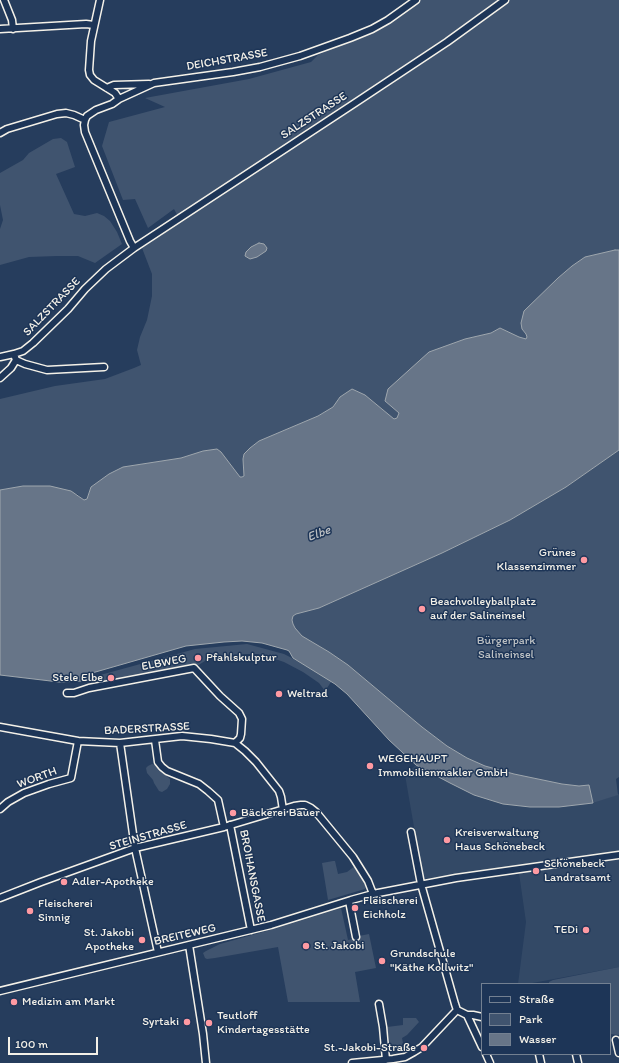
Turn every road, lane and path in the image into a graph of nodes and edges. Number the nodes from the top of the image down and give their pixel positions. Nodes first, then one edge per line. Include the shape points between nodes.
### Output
1 (4, 0) edge
2 (100, 0) edge
3 (416, 0) edge
4 (505, 0) edge
5 (94, 25) junction
6 (0, 29) edge
7 (13, 29) junction
8 (154, 84) junction
9 (107, 88) junction
10 (119, 99) junction
11 (85, 120) junction
12 (0, 133) edge
13 (134, 248) junction
14 (0, 357) edge
15 (15, 357) junction
16 (104, 367) dead end
17 (0, 378) edge
18 (67, 693) dead end
19 (0, 727) edge
20 (155, 740) junction
21 (78, 741) junction
22 (120, 743) junction
23 (235, 743) junction
24 (0, 809) edge
25 (283, 810) junction
26 (227, 826) junction
27 (411, 832) dead end
28 (135, 848) junction
29 (619, 855) edge
30 (421, 884) junction
31 (373, 894) junction
32 (0, 898) edge
33 (349, 901) junction
34 (251, 930) junction
35 (356, 937) dead end
36 (189, 945) junction
37 (158, 952) junction
38 (0, 991) edge
39 (379, 1004) dead end
40 (457, 1010) junction
41 (467, 1015) junction
42 (481, 1017) edge
43 (615, 1040) edge
44 (481, 1045) edge
45 (619, 1054) edge
46 (386, 1060) junction
47 (206, 1063) edge
48 (352, 1063) edge

1 - 7 street
2 - 5 street
3 - 8 street, DEICHSTRASSE via 372,29 300,56 240,71
4 - 13 street, SALZSTRASSE via 435,50
5 - 7 street
5 - 9 street via 90,75
6 - 7 street
8 - 9 street via 114,85
8 - 10 street, DEICHSTRASSE
9 - 10 street
10 - 11 street, DEICHSTRASSE via 90,113
11 - 12 street via 66,113 57,114
11 - 13 street via 85,132
13 - 15 street, SALZSTRASSE via 106,269 33,343
14 - 15 street, SALZSTRASSE
15 - 16 street via 25,364 47,370
15 - 17 street via 11,368
18 - 23 street, ELBWEG via 194,668 239,713 242,719 241,734
19 - 21 street, BADERSTRASSE
20 - 22 street, BADERSTRASSE
20 - 23 street, BADERSTRASSE via 182,736
20 - 26 street, BROIHANSGASSE via 158,762 162,767 199,784 218,800
21 - 22 street, BADERSTRASSE
21 - 24 street, WORTH via 71,778 24,793
22 - 28 street
23 - 25 street via 256,762 279,791
25 - 26 street, STEINSTRASSE
25 - 31 street, STEINSTRASSE via 304,805 316,812 353,857
26 - 28 street, STEINSTRASSE
26 - 34 street, BROIHANSGASSE
27 - 30 street
28 - 32 street, STEINSTRASSE
28 - 37 street
29 - 30 street, BREITEWEG
30 - 31 street, BREITEWEG
30 - 40 street
31 - 33 street, BREITEWEG
33 - 34 street, BREITEWEG
33 - 35 street
34 - 36 street, BREITEWEG
36 - 37 street, BREITEWEG
36 - 47 street
37 - 38 street, BREITEWEG
39 - 46 street
40 - 41 street
40 - 46 street via 418,1050 405,1057
41 - 42 street
41 - 44 street
43 - 45 street
46 - 48 street

